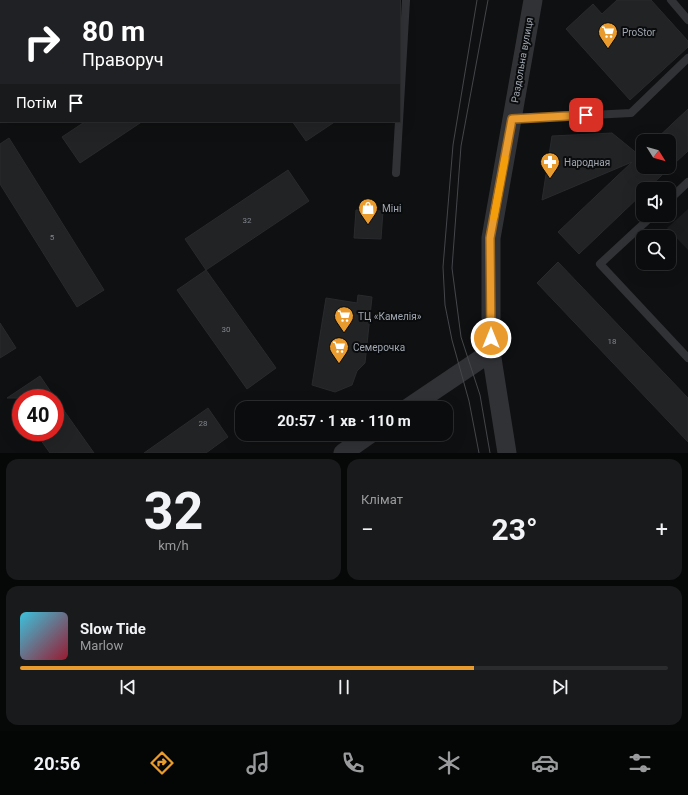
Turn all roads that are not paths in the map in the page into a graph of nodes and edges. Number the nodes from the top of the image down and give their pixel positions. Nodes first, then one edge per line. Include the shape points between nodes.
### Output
1 (406, 0) edge
2 (533, 0) edge
3 (671, 0) edge
4 (688, 20) edge
5 (688, 58) edge
6 (400, 104) edge
7 (512, 119) junction
8 (399, 122) edge
9 (396, 173) dead end
10 (688, 182) edge
11 (676, 193) edge
12 (645, 222) edge
13 (491, 352) junction
14 (688, 358) edge
15 (418, 401) edge
16 (360, 441) edge
17 (343, 453) edge
18 (507, 453) edge

1 - 6 lane
2 - 7 street, Раздольна вулиця
3 - 4 lane
5 - 7 lane via 631,113
7 - 13 street, Раздольна вулиця via 490,238
8 - 9 lane
10 - 11 lane
12 - 14 lane via 600,264
13 - 15 street
13 - 18 street, Раздольна вулиця
16 - 17 street

